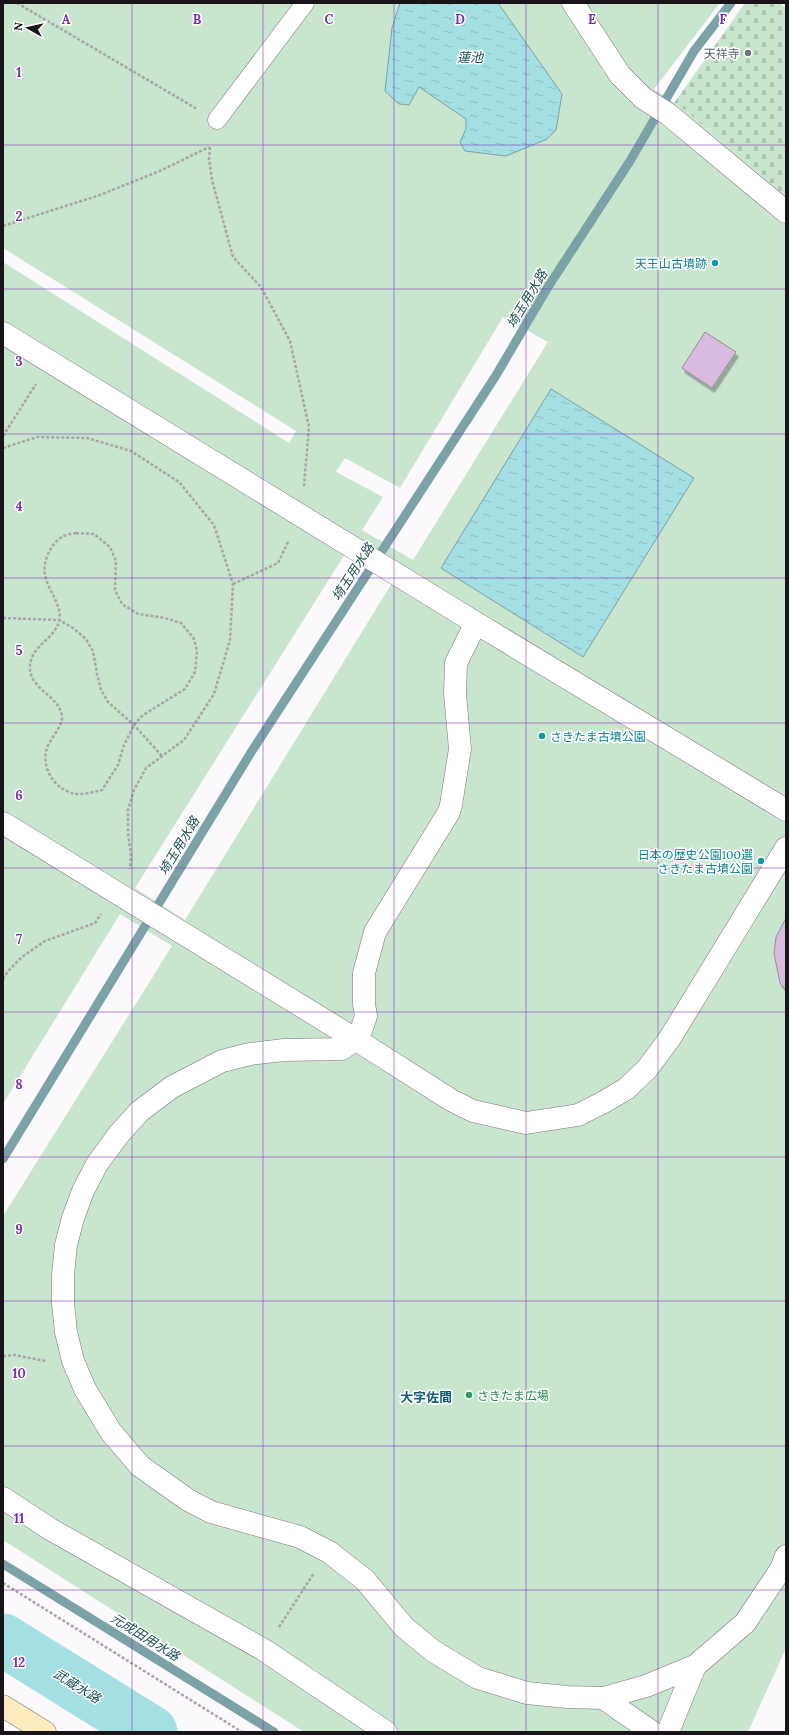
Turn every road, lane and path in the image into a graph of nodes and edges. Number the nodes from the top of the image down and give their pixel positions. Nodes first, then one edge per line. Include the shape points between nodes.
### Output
1 (17, 3) edge
2 (305, 3) edge
3 (573, 3) edge
4 (217, 120) junction
5 (210, 147) junction
6 (786, 212) edge
7 (3, 226) edge
8 (3, 333) edge
9 (50, 362) junction
10 (3, 436) edge
11 (3, 448) edge
12 (301, 515) junction
13 (232, 584) junction
14 (3, 618) edge
15 (59, 620) junction
16 (476, 623) junction
17 (134, 725) junction
18 (162, 756) junction
19 (786, 810) edge
20 (3, 823) edge
21 (786, 848) edge
22 (115, 893) junction
23 (3, 979) edge
24 (355, 1039) junction
25 (3, 1356) edge
26 (73, 1361) junction
27 (3, 1498) edge
28 (329, 1552) junction
29 (786, 1556) edge
30 (3, 1583) edge
31 (264, 1650) junction
32 (694, 1666) junction
33 (602, 1698) junction
34 (3, 1706) edge
35 (45, 1732) edge
36 (242, 1732) edge
37 (386, 1732) edge
38 (652, 1732) edge
39 (668, 1732) edge

1 - 4 path
2 - 4 lane
3 - 6 street via 620,75 643,98 668,114
4 - 5 path
5 - 7 path via 100,195
5 - 12 path via 212,180 233,257 261,287 290,340 309,427
8 - 9 street
9 - 10 path
9 - 12 street
11 - 13 path via 37,438 87,438 131,451 179,482 214,525
12 - 13 path via 278,563
12 - 16 street
13 - 18 path via 230,640 214,694 184,740
14 - 15 path
15 - 17 path via 86,639 94,651 101,690 108,702
15 - 17 path via 55,630 33,654 30,670 33,680 60,708 60,726 50,740 45,760 48,771 59,787 72,794 102,790 118,765
15 - 17 path via 57,603 45,578 45,563 50,548 62,536 76,533 94,534 110,547 116,561 115,590 122,604 138,614 181,623 194,639 197,651 195,672 185,689 146,713
16 - 19 street
16 - 24 street via 456,663 455,694 460,749 449,812 375,932 364,973 366,1016
17 - 18 path
18 - 22 path via 146,768 134,790 128,810 130,869
20 - 22 street
21 - 24 street via 670,1038 647,1069 626,1089 578,1115 526,1123 473,1110 451,1100
22 - 23 path via 95,923 45,941 22,957
22 - 24 street
24 - 26 street via 342,1050 284,1050 250,1054 222,1061 172,1087 140,1111 119,1134 96,1164 83,1191 66,1245 63,1304
25 - 26 path
26 - 28 street via 85,1389 111,1432 140,1466 188,1500 211,1512 300,1536
27 - 31 street via 57,1533
28 - 31 path
28 - 33 street via 365,1580 404,1627 433,1651 478,1678 528,1693
29 - 32 street via 781,1569 745,1623
30 - 36 path
31 - 37 street
32 - 33 street via 646,1686
32 - 39 street
33 - 38 street
34 - 35 main road

